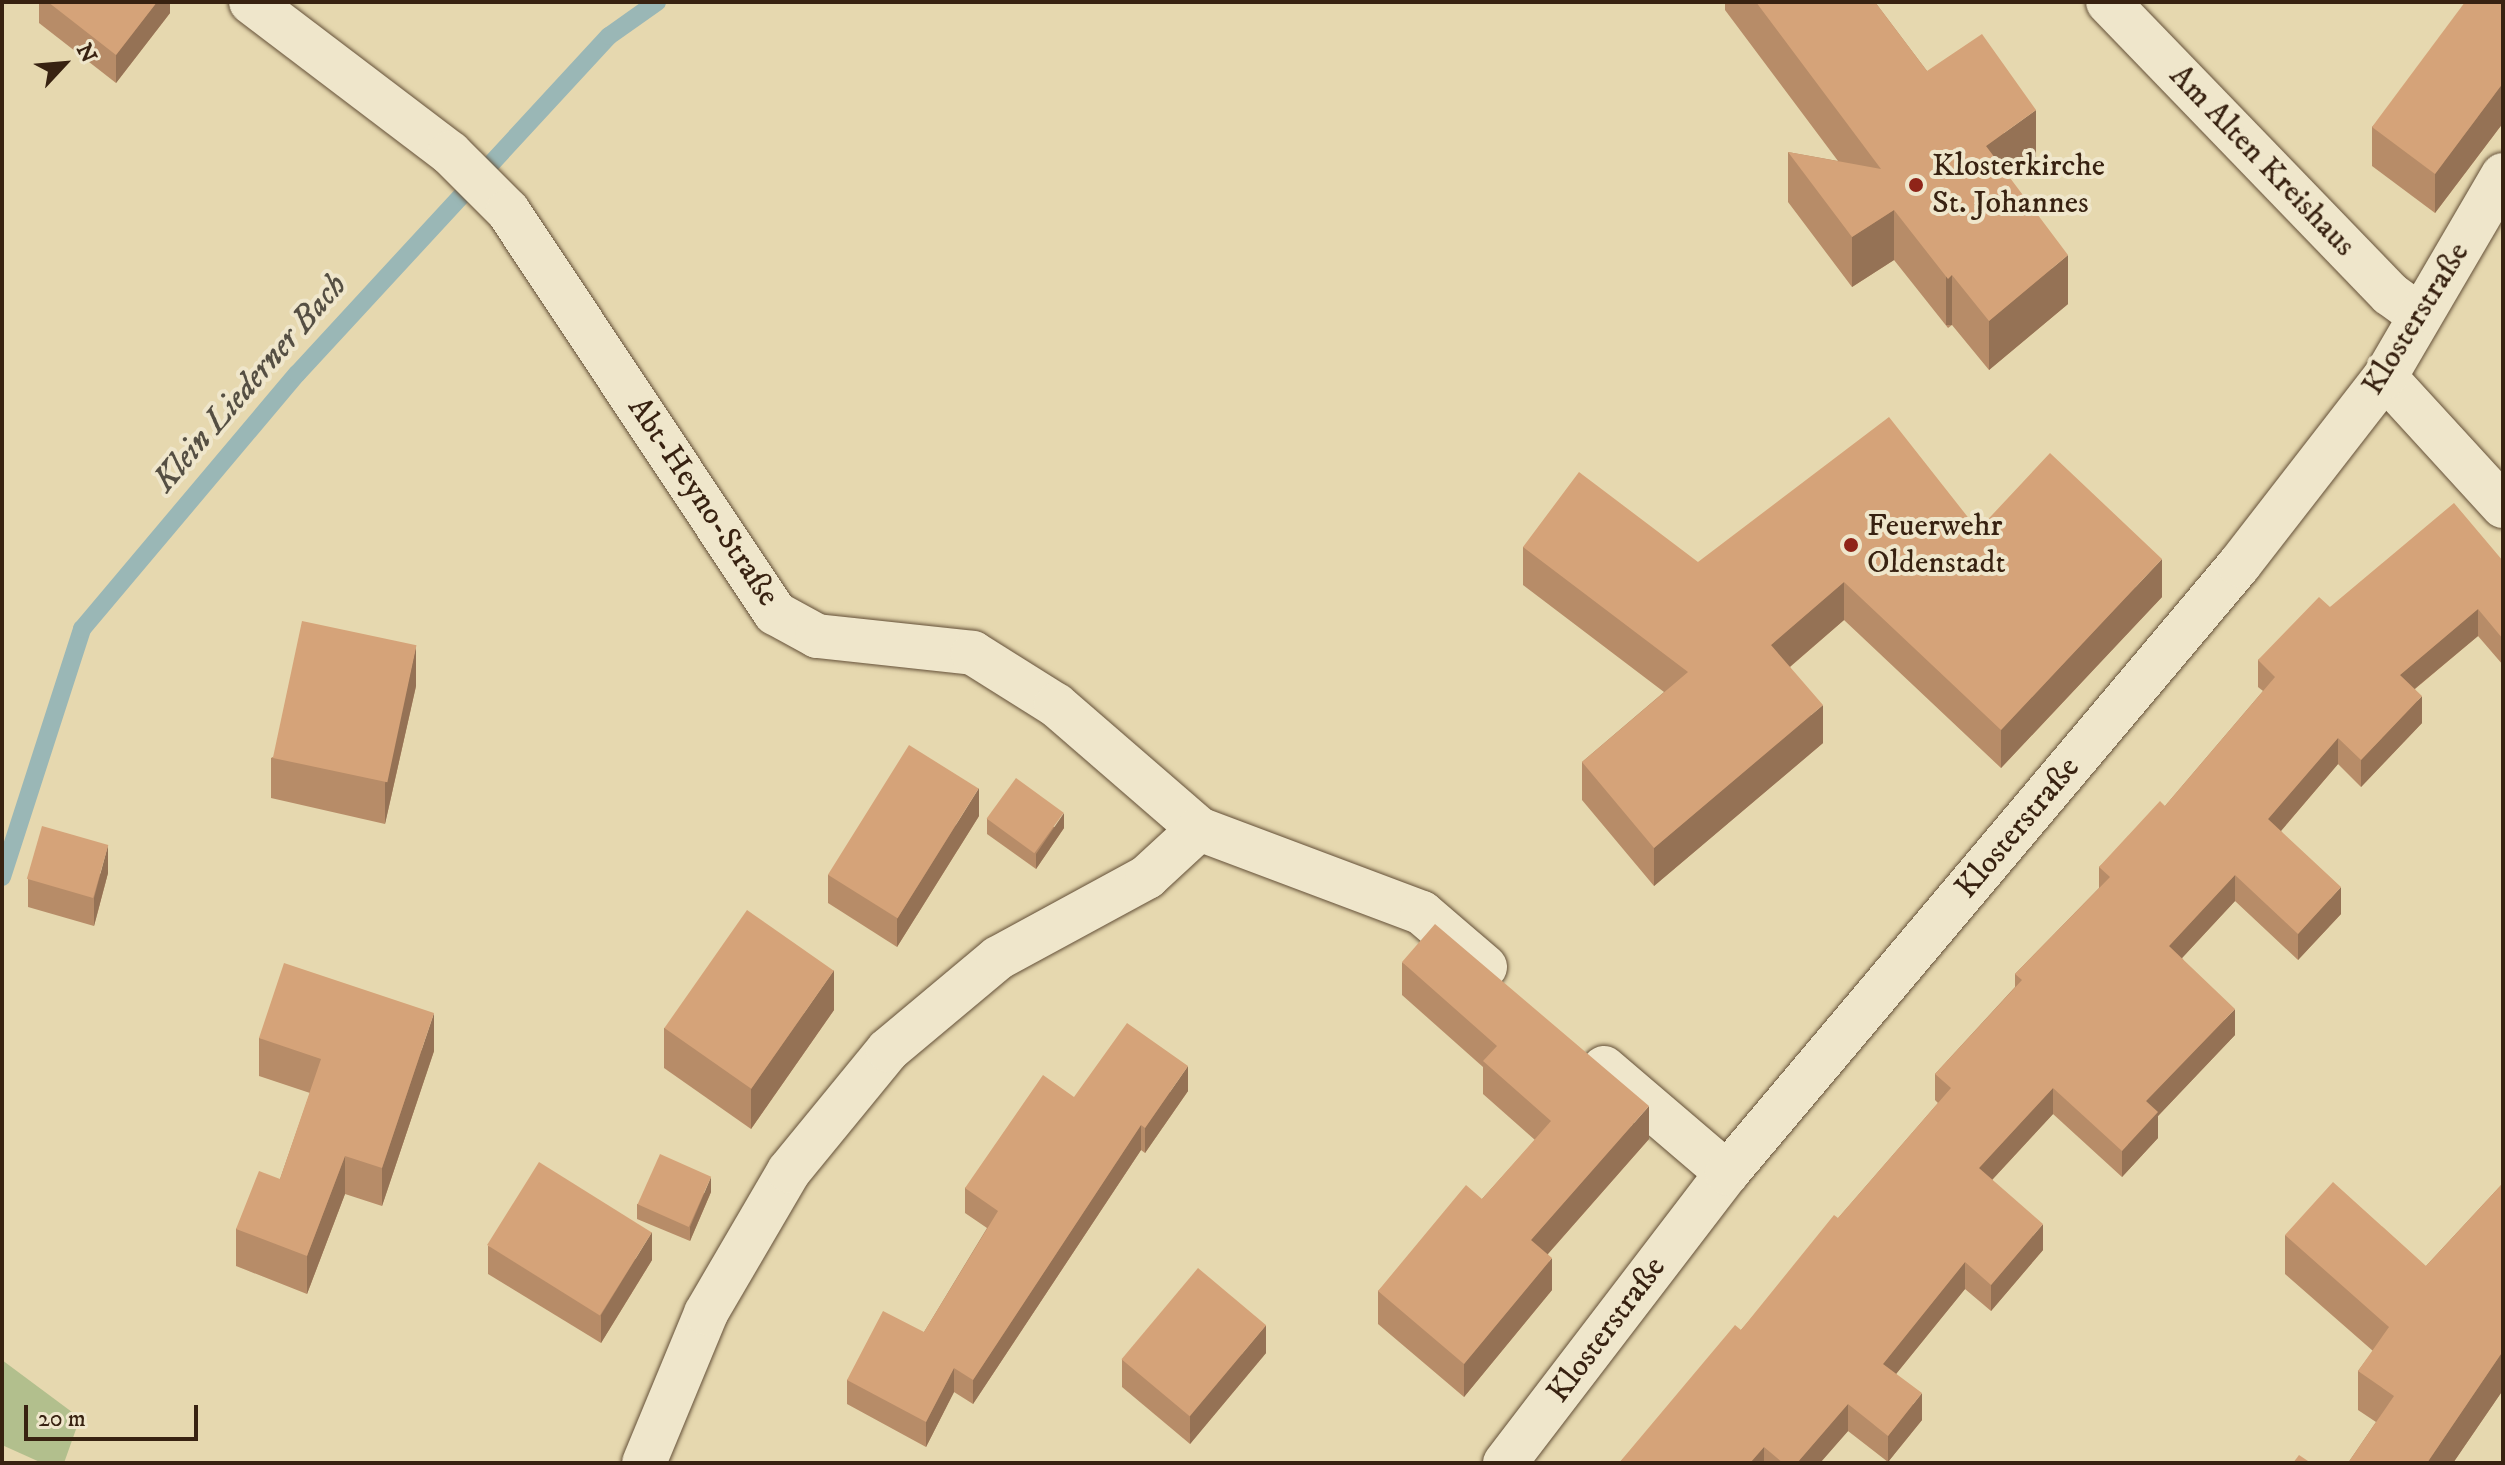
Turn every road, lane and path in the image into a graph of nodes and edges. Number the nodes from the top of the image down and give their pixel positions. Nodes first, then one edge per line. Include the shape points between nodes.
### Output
1 (251, 2) edge
2 (2108, 2) edge
3 (2503, 175) edge
4 (2420, 316) junction
5 (2385, 377) junction
6 (2503, 506) edge
7 (1199, 829) junction
8 (1516, 993) edge
9 (1574, 1043) edge
10 (1727, 1173) junction
11 (644, 1463) edge
12 (1505, 1463) edge

1 - 7 street, Abt-Heyno-Straße via 450,153 508,211 775,613 817,636 973,653 1056,705
2 - 4 street, Am Alten Kreishaus via 2390,294
3 - 4 street, Klosterstraße
4 - 5 street, Klosterstraße
5 - 6 street
5 - 10 street, Klosterstraße via 2239,565
7 - 8 street via 1422,913
7 - 11 street via 1147,877 998,958 888,1050 774,1197 706,1313
9 - 10 street
10 - 12 street, Klosterstraße

